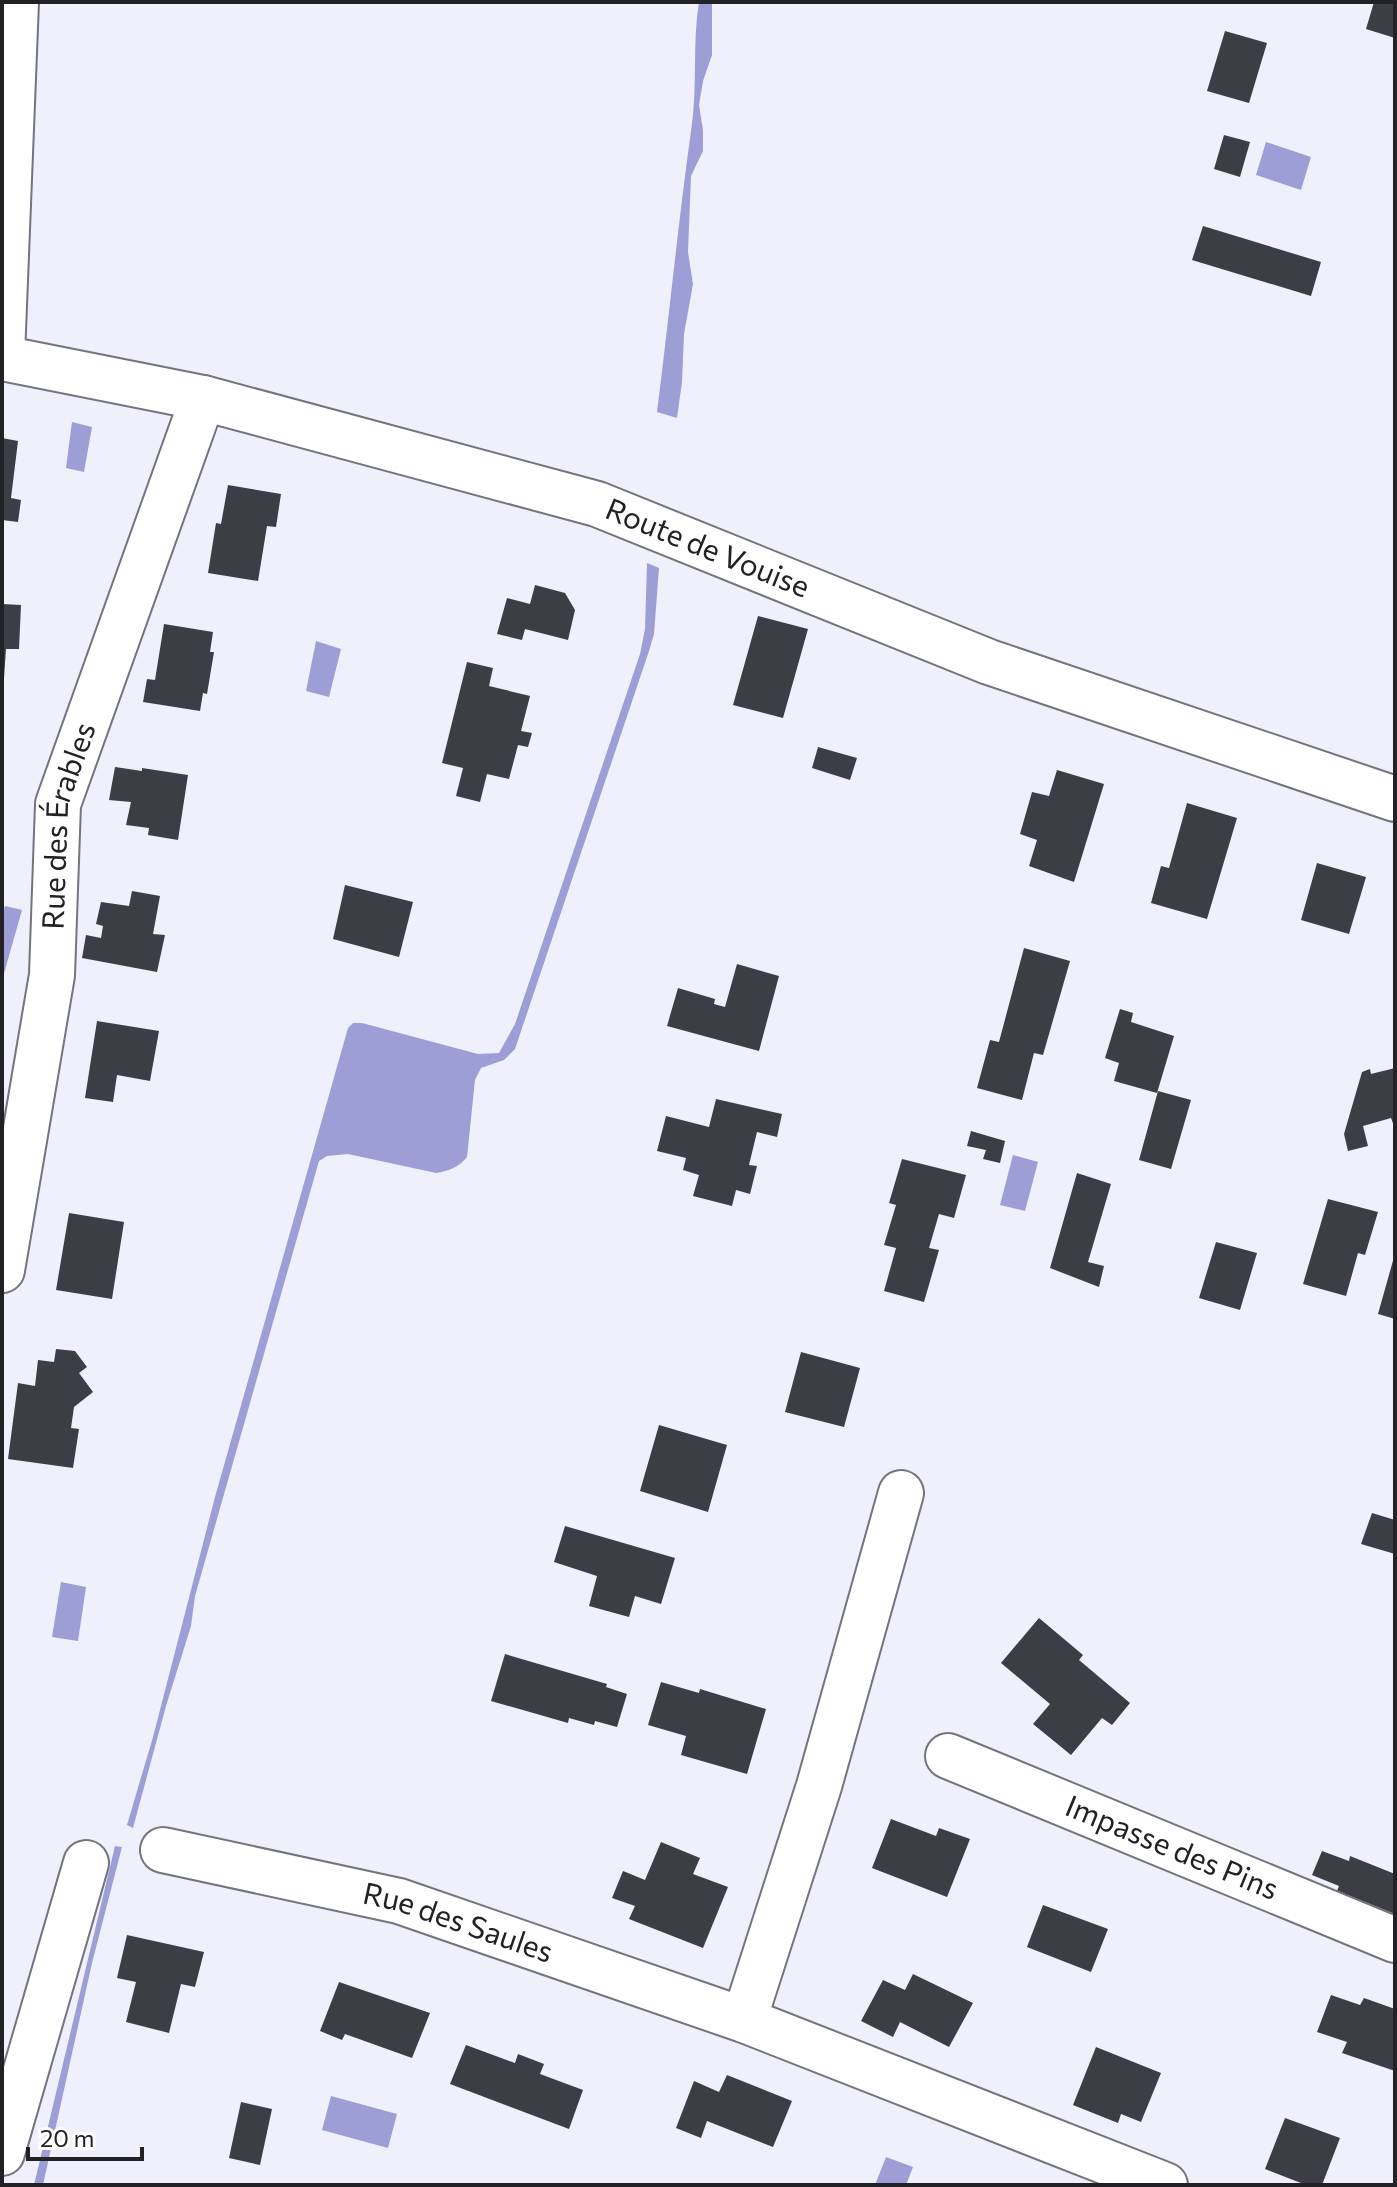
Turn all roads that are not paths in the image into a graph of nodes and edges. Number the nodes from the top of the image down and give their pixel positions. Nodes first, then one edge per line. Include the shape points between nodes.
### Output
1 (16, 2) edge
2 (2, 357) edge
3 (203, 398) junction
4 (1395, 799) edge
5 (2, 1270) edge
6 (901, 1493) dead end
7 (948, 1756) dead end
8 (163, 1850) dead end
9 (86, 1863) dead end
10 (1395, 1940) edge
11 (744, 2020) junction
12 (2, 2153) edge
13 (1165, 2185) edge

1 - 2 street
2 - 3 street, Route de Vouise
3 - 4 street, Route de Vouise via 597,504 989,662
3 - 5 street, Rue des Érables via 58,804 52,975
6 - 11 street via 819,1786
7 - 10 street, Impasse des Pins
8 - 11 street, Rue des Saules via 399,1901
9 - 12 street
11 - 13 street, Rue des Saules

